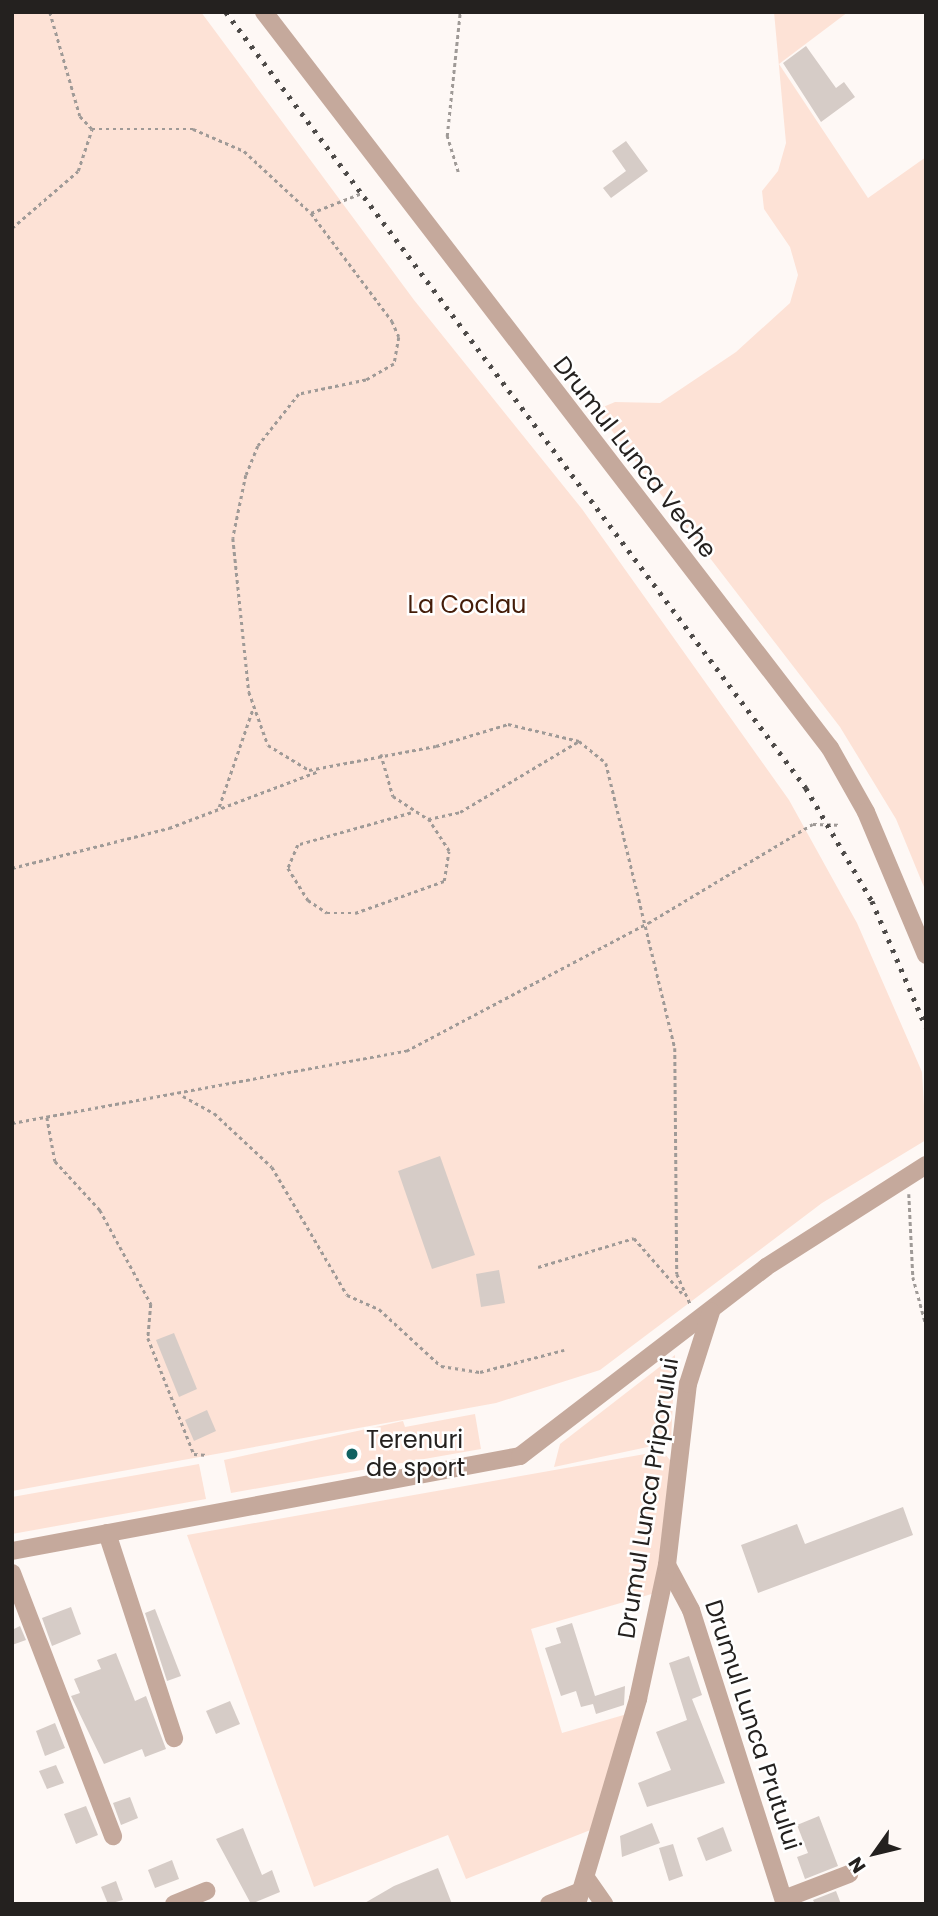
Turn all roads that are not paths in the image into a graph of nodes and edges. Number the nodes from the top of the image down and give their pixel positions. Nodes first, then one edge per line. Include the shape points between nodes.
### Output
1 (264, 12) edge
2 (926, 955) edge
3 (926, 1165) edge
4 (714, 1308) junction
5 (107, 1533) junction
6 (12, 1551) edge
7 (667, 1565) junction
8 (12, 1573) edge
9 (174, 1738) dead end
10 (113, 1836) dead end
11 (849, 1874) dead end
12 (206, 1891) dead end
13 (582, 1891) edge
14 (784, 1902) edge
15 (174, 1904) edge
16 (549, 1904) edge
17 (604, 1904) edge

1 - 2 street, Drumul Lunca Veche via 842,765
3 - 4 street
4 - 5 street via 554,1433 510,1460
4 - 7 street, Drumul Lunca Priporului via 688,1384
5 - 6 street
5 - 9 street
7 - 13 street, Drumul Lunca Priporului via 638,1699
7 - 14 street, Drumul Lunca Prutului via 691,1610
8 - 10 street
11 - 14 street
12 - 15 street
13 - 16 street
13 - 17 street

